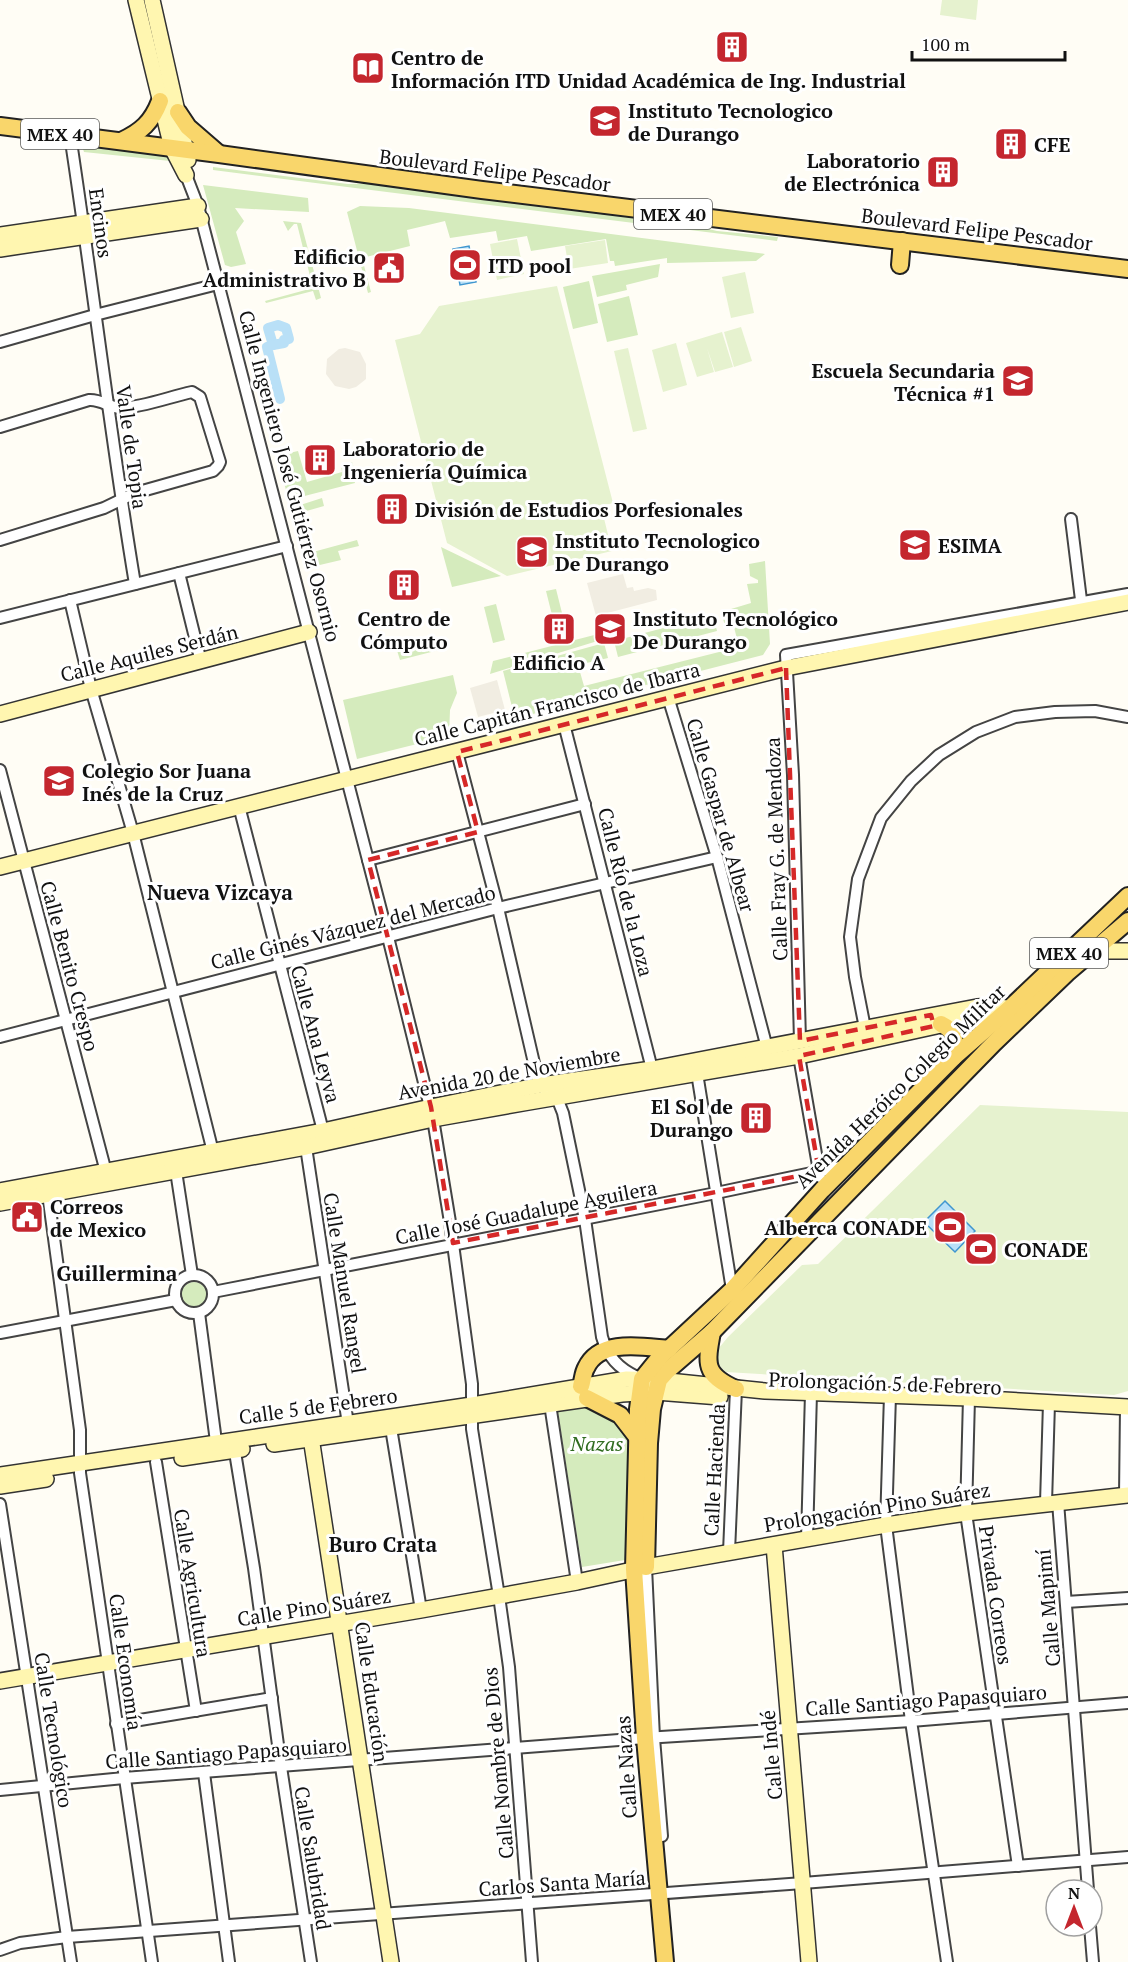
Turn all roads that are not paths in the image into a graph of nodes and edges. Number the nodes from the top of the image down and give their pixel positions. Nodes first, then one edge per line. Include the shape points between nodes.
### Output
1 (136, 0) edge
2 (152, 0) edge
3 (160, 101) junction
4 (178, 112) junction
5 (0, 126) edge
6 (70, 135) junction
7 (121, 141) junction
8 (179, 149) junction
9 (219, 154) junction
10 (186, 175) joint
11 (199, 212) junction
12 (85, 229) junction
13 (0, 235) edge
14 (902, 241) junction
15 (0, 249) edge
16 (900, 265) dead end
17 (1126, 270) edge
18 (218, 284) junction
19 (95, 315) junction
20 (0, 339) edge
21 (106, 404) junction
22 (0, 427) edge
23 (120, 499) junction
24 (1071, 519) dead end
25 (0, 540) edge
26 (287, 546) junction
27 (179, 573) junction
28 (135, 584) junction
29 (1128, 594) edge
30 (70, 600) junction
31 (1128, 602) edge
32 (1081, 606) junction
33 (0, 618) edge
34 (309, 632) junction
35 (201, 662) junction
36 (786, 662) junction
37 (91, 689) junction
38 (668, 697) junction
39 (0, 714) edge
40 (1128, 717) edge
41 (564, 724) junction
42 (457, 752) junction
43 (0, 770) edge
44 (348, 779) junction
45 (585, 804) junction
46 (239, 807) junction
47 (478, 832) junction
48 (132, 833) junction
49 (717, 857) junction
50 (368, 860) junction
51 (24, 861) junction
52 (0, 867) edge
53 (605, 883) junction
54 (1128, 896) edge
55 (498, 908) junction
56 (1125, 925) edge
57 (388, 937) junction
58 (1090, 944) junction
59 (1128, 951) edge
60 (280, 965) junction
61 (173, 993) junction
62 (1013, 1014) junction
63 (66, 1020) junction
64 (935, 1022) junction
65 (865, 1028) junction
66 (0, 1037) edge
67 (766, 1048) junction
68 (799, 1049) junction
69 (954, 1057) junction
70 (652, 1069) junction
71 (698, 1073) junction
72 (541, 1085) junction
73 (557, 1098) junction
74 (432, 1113) junction
75 (323, 1131) junction
76 (306, 1147) junction
77 (213, 1152) junction
78 (846, 1165) junction
79 (106, 1172) junction
80 (176, 1172) junction
81 (819, 1172) junction
82 (822, 1190) junction
83 (0, 1191) edge
84 (716, 1193) junction
85 (48, 1194) junction
86 (0, 1203) edge
87 (585, 1218) junction
88 (453, 1244) junction
89 (325, 1270) junction
90 (192, 1275) junction
91 (732, 1290) junction
92 (213, 1292) junction
93 (176, 1300) junction
94 (198, 1313) junction
95 (64, 1320) junction
96 (712, 1332) junction
97 (0, 1333) edge
98 (669, 1349) junction
99 (605, 1350) junction
100 (649, 1386) junction
101 (584, 1392) junction
102 (736, 1394) junction
103 (811, 1397) junction
104 (890, 1400) junction
105 (969, 1403) junction
106 (549, 1404) junction
107 (1049, 1407) junction
108 (472, 1410) junction
109 (1127, 1411) edge
110 (348, 1424) junction
111 (391, 1428) junction
112 (310, 1434) junction
113 (637, 1437) junction
114 (233, 1445) junction
115 (217, 1447) junction
116 (156, 1462) junction
117 (80, 1468) junction
118 (0, 1475) edge
119 (0, 1486) edge
120 (1126, 1495) edge
121 (1052, 1503) junction
122 (0, 1504) edge
123 (966, 1513) junction
124 (886, 1525) junction
125 (807, 1539) junction
126 (774, 1545) junction
127 (729, 1552) junction
128 (640, 1568) junction
129 (577, 1582) junction
130 (499, 1596) junction
131 (1128, 1598) edge
132 (1066, 1602) junction
133 (421, 1610) junction
134 (341, 1624) junction
135 (263, 1637) junction
136 (185, 1650) junction
137 (107, 1662) junction
138 (27, 1676) junction
139 (0, 1681) edge
140 (272, 1698) junction
141 (1128, 1703) edge
142 (1074, 1707) junction
143 (196, 1711) junction
144 (996, 1714) junction
145 (911, 1721) junction
146 (116, 1724) junction
147 (789, 1728) junction
148 (650, 1738) junction
149 (516, 1749) junction
150 (361, 1760) junction
151 (281, 1767) junction
152 (204, 1773) junction
153 (124, 1778) junction
154 (44, 1785) junction
155 (0, 1790) edge
156 (1128, 1857) edge
157 (1086, 1860) junction
158 (1018, 1866) junction
159 (934, 1873) junction
160 (1087, 1878) edge
161 (803, 1884) junction
162 (662, 1893) junction
163 (528, 1904) junction
164 (383, 1913) junction
165 (304, 1919) junction
166 (224, 1926) junction
167 (147, 1931) junction
168 (67, 1937) junction
169 (1091, 1938) edge
170 (0, 1950) edge
171 (71, 1962) edge
172 (152, 1962) edge
173 (229, 1962) edge
174 (311, 1962) edge
175 (391, 1962) edge
176 (532, 1962) edge
177 (664, 1962) edge
178 (671, 1962) edge
179 (809, 1962) edge
180 (947, 1962) edge
181 (1093, 1962) edge

1 - 3 street
2 - 4 street
3 - 7 main road via 145,127
3 - 8 street
4 - 8 street
4 - 9 main road via 197,136
5 - 6 main road, Boulevard Felipe Pescador / MEX 40
6 - 7 main road, Boulevard Felipe Pescador / MEX 40
6 - 12 street, Encinos
7 - 8 main road, Boulevard Felipe Pescador / MEX 40
8 - 9 main road, Boulevard Felipe Pescador / MEX 40
8 - 10 street, Calle Ingeniero José Gutiérrez Osornio via 188,161
9 - 14 main road, Boulevard Felipe Pescador / MEX 40
10 - 11 street, Calle Ingeniero José Gutiérrez Osornio
11 - 12 street
11 - 18 street, Calle Ingeniero José Gutiérrez Osornio
12 - 13 street
12 - 15 street
12 - 19 street, Encinos
14 - 16 main road
14 - 17 main road, Boulevard Felipe Pescador / MEX 40
18 - 19 street
18 - 26 street, Calle Ingeniero José Gutiérrez Osornio
19 - 20 street
19 - 21 street, Valle de Topia
21 - 22 street via 89,400
21 - 23 street, Valle de Topia
21 - 23 street via 127,407 195,393 200,397 220,462 213,471
23 - 25 street via 104,508
23 - 28 street, Valle de Topia
24 - 32 street
26 - 27 street
26 - 34 street, Calle Ingeniero José Gutiérrez Osornio
27 - 28 street
27 - 35 street
28 - 30 street
29 - 32 street
30 - 33 street
30 - 37 street
31 - 32 street, Calle Capitán Francisco de Ibarra
32 - 36 street, Calle Capitán Francisco de Ibarra
34 - 35 street, Calle Aquiles Serdán
34 - 44 street, Calle Ingeniero José Gutiérrez Osornio
35 - 37 street, Calle Aquiles Serdán
36 - 38 street, Calle Capitán Francisco de Ibarra
36 - 68 street, Calle Fray G. de Mendoza via 793,775
37 - 39 street, Calle Aquiles Serdán
37 - 48 street
38 - 41 street, Calle Capitán Francisco de Ibarra
38 - 49 street, Calle Gaspar de Albear
40 - 65 street via 1095,711 1015,717 976,732 939,755 911,781 881,818 858,879 850,936
41 - 42 street, Calle Capitán Francisco de Ibarra
41 - 45 street, Calle Río de la Loza
42 - 44 street, Calle Capitán Francisco de Ibarra
42 - 47 street
43 - 51 street, Calle Benito Crespo
44 - 46 street, Calle Capitán Francisco de Ibarra
44 - 50 street, Calle Ingeniero José Gutiérrez Osornio
45 - 47 street
45 - 53 street, Calle Río de la Loza
46 - 48 street, Calle Capitán Francisco de Ibarra
46 - 60 street, Calle Ana Leyva
47 - 50 street
47 - 55 street
48 - 51 street, Calle Capitán Francisco de Ibarra
48 - 61 street
49 - 53 street, Calle Ginés Vázquez del Mercado
49 - 67 street, Calle Gaspar de Albear
50 - 57 street, Calle Ingeniero José Gutiérrez Osornio
51 - 52 street, Calle Capitán Francisco de Ibarra
51 - 63 street, Calle Benito Crespo
53 - 55 street, Calle Ginés Vázquez del Mercado
53 - 70 street, Calle Río de la Loza
54 - 58 main road, Avenida Heróico Colegio Militar / MEX 40
55 - 57 street, Calle Ginés Vázquez del Mercado
55 - 72 street
56 - 58 main road, Avenida Heróico Colegio Militar / MEX 40
57 - 60 street, Calle Ginés Vázquez del Mercado
57 - 74 street, Calle Ingeniero José Gutiérrez Osornio
58 - 59 street
58 - 62 main road, Avenida Heróico Colegio Militar / MEX 40
58 - 62 main road, Avenida Heróico Colegio Militar / MEX 40 via 1070,952
60 - 61 street, Calle Ginés Vázquez del Mercado
60 - 75 street, Calle Ana Leyva
61 - 63 street, Calle Ginés Vázquez del Mercado
61 - 77 street
62 - 64 street, Avenida 20 de Noviembre
62 - 69 main road, Avenida Heróico Colegio Militar
62 - 96 main road, Avenida Heróico Colegio Militar
63 - 66 street, Calle Ginés Vázquez del Mercado
63 - 79 street, Calle Benito Crespo
64 - 65 street, Avenida 20 de Noviembre
64 - 68 street, Avenida 20 de Noviembre
64 - 69 main road via 953,1033
65 - 68 street, Avenida 20 de Noviembre
67 - 68 street, Avenida 20 de Noviembre
67 - 70 street, Avenida 20 de Noviembre
68 - 71 street, Avenida 20 de Noviembre
68 - 81 street, Calle Fray G. de Mendoza
69 - 78 main road, Avenida Heróico Colegio Militar
70 - 72 street, Avenida 20 de Noviembre
71 - 73 street, Avenida 20 de Noviembre
71 - 84 street
72 - 73 street
72 - 74 street, Avenida 20 de Noviembre
73 - 74 street, Avenida 20 de Noviembre
73 - 87 street
74 - 75 street, Avenida 20 de Noviembre
74 - 76 street, Avenida 20 de Noviembre
74 - 88 street, Calle Ingeniero José Gutiérrez Osornio
75 - 77 street, Avenida 20 de Noviembre
76 - 80 street, Avenida 20 de Noviembre
76 - 89 street, Calle Manuel Rangel
77 - 79 street, Avenida 20 de Noviembre
78 - 81 street, Calle José Guadalupe Aguilera
78 - 82 main road, Avenida Heróico Colegio Militar
79 - 83 street, Avenida 20 de Noviembre
80 - 85 street, Avenida 20 de Noviembre
80 - 90 street
81 - 82 street, Calle Fray G. de Mendoza
81 - 84 street, Calle José Guadalupe Aguilera
82 - 91 main road, Avenida Heróico Colegio Militar
84 - 87 street, Calle José Guadalupe Aguilera
84 - 91 street
85 - 86 street, Avenida 20 de Noviembre
85 - 95 street, Calle Economía
87 - 88 street, Calle José Guadalupe Aguilera
87 - 99 street
88 - 89 street, Calle José Guadalupe Aguilera
88 - 108 street, Calle Nombre de Dios
89 - 92 street, Calle José Guadalupe Aguilera
89 - 110 street, Calle Manuel Rangel
90 - 92 street via 204,1278
90 - 93 street via 178,1284
91 - 98 main road, Avenida Heróico Colegio Militar
92 - 94 street via 211,1303
93 - 94 street via 185,1311
93 - 95 street
94 - 115 street
95 - 97 street
95 - 117 street, Calle Economía via 80,1430
96 - 100 main road, Avenida Heróico Colegio Militar
96 - 102 main road via 708,1356 712,1374
98 - 99 main road
98 - 100 main road, Avenida Heróico Colegio Militar
99 - 100 street via 616,1365
99 - 101 main road via 586,1368
100 - 101 street, Calle 5 de Febrero via 609,1381
100 - 102 street, Prolongación 5 de Febrero
100 - 113 main road
100 - 128 main road
101 - 106 street, Calle 5 de Febrero
101 - 108 street, Calle 5 de Febrero
101 - 113 main road via 613,1409
102 - 103 street, Prolongación 5 de Febrero
102 - 127 street, Calle Hacienda
103 - 104 street, Prolongación 5 de Febrero
103 - 125 street
104 - 105 street, Prolongación 5 de Febrero
104 - 124 street
105 - 107 street, Prolongación 5 de Febrero
105 - 123 street, Privada Correos
106 - 108 street, Calle 5 de Febrero
106 - 129 street
107 - 109 street, Prolongación 5 de Febrero
107 - 121 street, Calle Mapimí
108 - 110 street, Calle 5 de Febrero
108 - 111 street, Calle 5 de Febrero
108 - 130 street, Calle Nombre de Dios
109 - 120 street
110 - 112 street, Calle 5 de Febrero
111 - 112 street, Calle 5 de Febrero
111 - 133 street
112 - 114 street, Calle 5 de Febrero
112 - 134 street, Calle Educación
113 - 128 main road
114 - 115 street, Calle 5 de Febrero
114 - 135 street, Calle Salubridad
115 - 116 street, Calle 5 de Febrero
115 - 117 street, Calle 5 de Febrero
116 - 117 street, Calle 5 de Febrero
116 - 136 street, Calle Agricultura
117 - 118 street, Calle 5 de Febrero
117 - 119 street, Calle 5 de Febrero
117 - 137 street, Calle Economía
120 - 121 street, Prolongación Pino Suárez
121 - 123 street, Prolongación Pino Suárez
121 - 132 street, Calle Mapimí
122 - 138 street, Calle Tecnológico
123 - 124 street, Prolongación Pino Suárez
123 - 144 street, Privada Correos
124 - 125 street, Prolongación Pino Suárez
124 - 145 street
125 - 126 street, Prolongación Pino Suárez
126 - 127 street, Prolongación Pino Suárez
126 - 147 street, Calle Indé
127 - 128 street, Prolongación Pino Suárez
128 - 129 street, Calle Pino Suárez
128 - 148 main road, Calle Nazas
129 - 130 street, Calle Pino Suárez
130 - 133 street, Calle Pino Suárez
130 - 149 street, Calle Nombre de Dios
131 - 132 street
132 - 142 street, Calle Mapimí
133 - 134 street, Calle Pino Suárez
134 - 135 street, Calle Pino Suárez
134 - 150 street, Calle Educación
135 - 136 street, Calle Pino Suárez
135 - 140 street, Calle Salubridad
136 - 137 street, Calle Pino Suárez
136 - 143 street, Calle Agricultura
137 - 138 street, Calle Pino Suárez
137 - 146 street, Calle Economía
138 - 139 street, Calle Pino Suárez
138 - 154 street, Calle Tecnológico
140 - 143 street
140 - 151 street, Calle Salubridad
141 - 142 street, Calle Santiago Papasquiaro
142 - 144 street, Calle Santiago Papasquiaro
142 - 157 street, Calle Mapimí
143 - 146 street
144 - 145 street, Calle Santiago Papasquiaro
144 - 158 street, Privada Correos
145 - 147 street, Calle Santiago Papasquiaro
145 - 159 street
146 - 153 street, Calle Economía
147 - 148 street, Calle Santiago Papasquiaro
147 - 161 street, Calle Indé
148 - 149 street, Calle Santiago Papasquiaro
148 - 162 main road, Calle Nazas
149 - 150 street, Calle Santiago Papasquiaro
149 - 163 street, Calle Nombre de Dios
150 - 151 street, Calle Santiago Papasquiaro
150 - 164 street, Calle Educación
151 - 152 street, Calle Santiago Papasquiaro
151 - 165 street, Calle Salubridad
152 - 153 street, Calle Santiago Papasquiaro
152 - 166 street
153 - 154 street, Calle Santiago Papasquiaro
153 - 167 street, Calle Economía
154 - 155 street, Calle Santiago Papasquiaro
154 - 168 street, Calle Tecnológico
156 - 157 street, Carlos Santa María
157 - 158 street, Carlos Santa María
157 - 160 street, Calle Mapimí
158 - 159 street, Carlos Santa María
159 - 161 street, Carlos Santa María
159 - 180 street
161 - 162 street, Carlos Santa María
161 - 179 street, Calle Indé
162 - 163 street, Carlos Santa María
162 - 177 main road, Calle Nazas
162 - 178 street
163 - 164 street, Carlos Santa María
163 - 176 street, Calle Nombre de Dios
164 - 165 street, Carlos Santa María
164 - 175 street, Calle Educación
165 - 166 street, Carlos Santa María
165 - 174 street, Calle Salubridad
166 - 167 street, Carlos Santa María
166 - 173 street
167 - 168 street, Carlos Santa María
167 - 172 street, Calle Economía
168 - 170 street, Carlos Santa María via 20,1942
168 - 171 street, Calle Tecnológico
169 - 181 street

